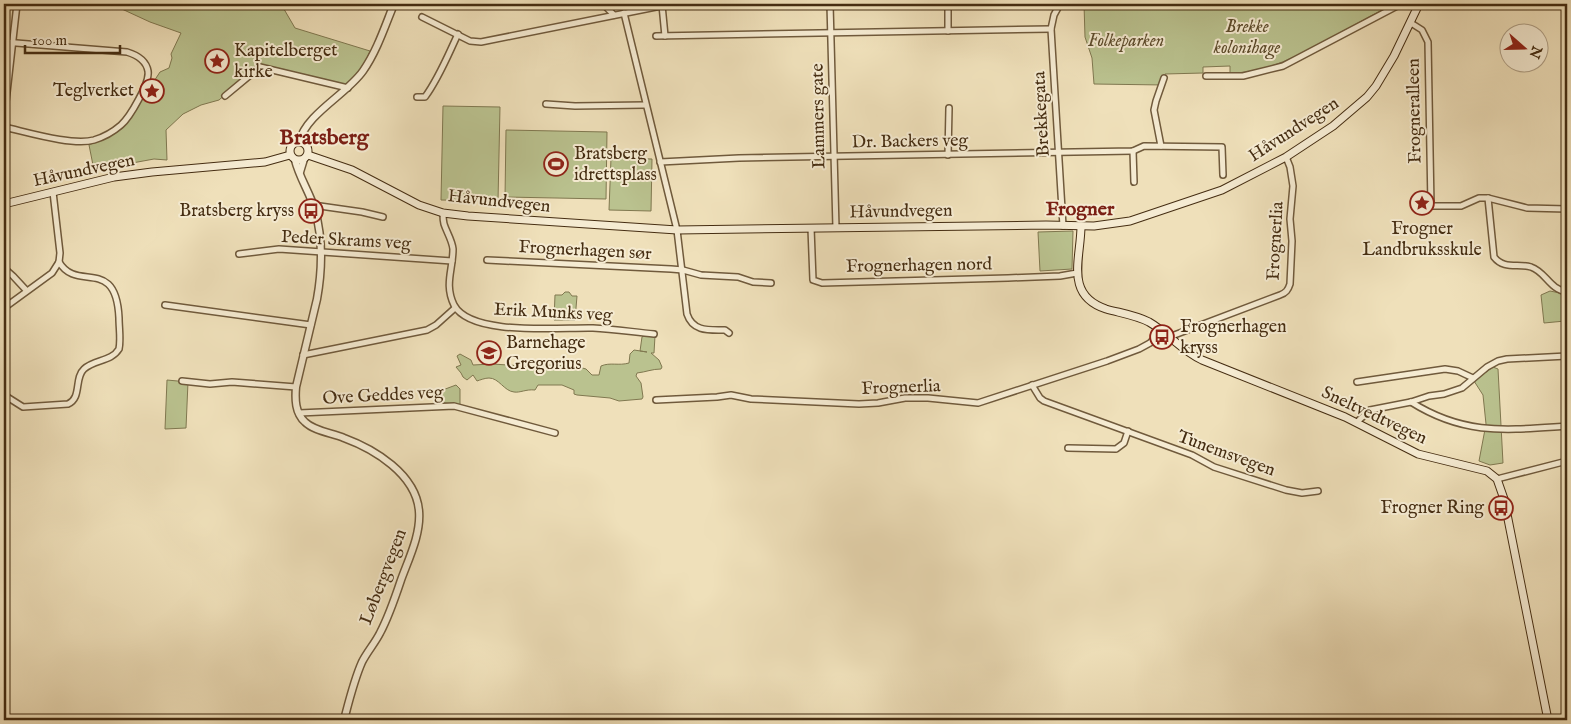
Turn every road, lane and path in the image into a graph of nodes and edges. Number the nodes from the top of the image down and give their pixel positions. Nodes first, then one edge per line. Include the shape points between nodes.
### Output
1 (17, 4) edge
2 (394, 4) edge
3 (603, 4) edge
4 (671, 4) edge
5 (830, 4) edge
6 (948, 4) edge
7 (1060, 4) edge
8 (1401, 4) edge
9 (1419, 4) edge
10 (659, 5) edge
11 (624, 13) junction
12 (614, 15) junction
13 (422, 17) dead end
14 (1411, 23) junction
15 (1051, 29) junction
16 (948, 32) junction
17 (831, 33) junction
18 (458, 34) junction
19 (656, 36) dead end
20 (665, 36) junction
21 (4, 42) edge
22 (13, 43) junction
23 (1206, 76) dead end
24 (1164, 78) dead end
25 (348, 88) junction
26 (225, 96) dead end
27 (416, 98) dead end
28 (546, 104) dead end
29 (645, 105) junction
30 (949, 108) dead end
31 (4, 119) edge
32 (4, 127) edge
33 (299, 142) junction
34 (1161, 146) junction
35 (1133, 151) junction
36 (1058, 153) junction
37 (948, 155) junction
38 (292, 157) junction
39 (306, 157) junction
40 (833, 157) junction
41 (1286, 158) junction
42 (660, 162) junction
43 (300, 172) junction
44 (1223, 175) dead end
45 (1134, 182) dead end
46 (53, 192) junction
47 (1488, 198) junction
48 (4, 204) edge
49 (313, 205) junction
50 (1567, 210) edge
51 (443, 213) junction
52 (383, 217) dead end
53 (1063, 226) junction
54 (1081, 226) junction
55 (811, 228) junction
56 (836, 228) junction
57 (677, 230) junction
58 (320, 251) junction
59 (239, 254) dead end
60 (487, 260) dead end
61 (452, 261) junction
62 (59, 262) junction
63 (4, 268) edge
64 (682, 270) junction
65 (1077, 273) junction
66 (771, 283) dead end
67 (26, 290) junction
68 (1567, 292) edge
69 (165, 305) dead end
70 (4, 308) edge
71 (455, 308) junction
72 (311, 325) junction
73 (1161, 331) junction
74 (654, 334) dead end
75 (729, 334) dead end
76 (1170, 337) junction
77 (303, 355) junction
78 (1567, 356) edge
79 (1473, 378) junction
80 (182, 381) dead end
81 (1357, 382) dead end
82 (1032, 385) junction
83 (296, 387) junction
84 (4, 395) edge
85 (656, 400) dead end
86 (1411, 402) junction
87 (299, 413) junction
88 (1357, 422) junction
89 (1567, 426) edge
90 (1128, 431) junction
91 (555, 433) dead end
92 (1068, 448) dead end
93 (1567, 461) edge
94 (1497, 479) junction
95 (1318, 491) dead end
96 (344, 720) edge
97 (1548, 720) edge

1 - 22 street
2 - 25 street via 366,66
3 - 12 street
4 - 10 street
5 - 17 street, Lammers gate
6 - 16 street
7 - 15 street, Brekkegata
8 - 23 street via 1292,63 1243,76
9 - 14 main road, Håvundvegen
10 - 11 street
10 - 20 street
11 - 12 street
11 - 29 street
12 - 18 street via 481,42 470,41
13 - 18 street
14 - 41 main road, Håvundvegen via 1386,70 1367,97 1334,126
14 - 47 street, Frogneralleen via 1422,30 1428,42 1431,206 1461,206 1479,198
15 - 16 street
15 - 36 street, Brekkegata
16 - 17 street
17 - 20 street
17 - 40 street, Lammers gate
18 - 27 street via 429,91 425,97
19 - 20 street
21 - 22 street
22 - 31 street
22 - 32 street via 127,52 141,58 148,76 126,120 110,133 86,141 64,140
24 - 34 street via 1154,110
25 - 26 street via 260,66
25 - 33 street via 305,127
28 - 29 street
29 - 42 street
30 - 37 street
33 - 38 main road via 291,148
33 - 39 main road via 307,146
34 - 35 street, Dr. Backers veg via 1144,146
34 - 44 street, Dr. Backers veg via 1222,147
35 - 36 street, Dr. Backers veg
35 - 45 street
36 - 37 street, Dr. Backers veg
36 - 53 street, Brekkegata
37 - 40 street, Dr. Backers veg
38 - 39 main road via 300,161
38 - 43 street
38 - 46 main road, Håvundvegen via 132,174
39 - 43 street
39 - 51 main road, Håvundvegen via 352,170 410,201
40 - 42 street, Dr. Backers veg
40 - 56 street, Lammers gate
41 - 54 main road, Håvundvegen via 1222,190 1160,212 1121,224
41 - 76 street, Frognerlia via 1293,186 1288,289 1285,293
42 - 57 street
43 - 49 street
46 - 48 main road, Håvundvegen
46 - 62 street
47 - 50 street via 1527,208
47 - 68 street via 1494,257 1498,262 1534,268 1550,284
49 - 52 street
49 - 58 street
51 - 57 main road, Håvundvegen
51 - 61 street via 453,248
53 - 54 main road, Håvundvegen
53 - 56 main road, Håvundvegen
54 - 65 main road, Sneltvedtvegen
55 - 56 main road, Håvundvegen
55 - 57 main road, Håvundvegen
55 - 65 street, Frognerhagen nord via 813,280 822,283 1016,278
57 - 64 street
58 - 59 street, Peder Skrams veg via 279,249
58 - 61 street, Peder Skrams veg
58 - 72 street via 319,286
60 - 64 street, Frognerhagen sør
61 - 71 street via 448,284
62 - 67 street via 52,273
62 - 84 street via 71,272 99,279 111,287 118,307 119,349 110,358 84,369 76,396 68,404 23,407
63 - 67 street
64 - 66 street, Frognerhagen sør via 701,276 738,277
64 - 75 street via 689,321 701,329 725,330
65 - 73 main road, Sneltvedtvegen via 1080,289 1094,303 1141,318
67 - 70 street
69 - 72 street
71 - 74 street, Erik Munks veg via 468,317 520,329 596,328
71 - 77 street via 427,330
72 - 77 street
73 - 76 main road, Sneltvedtvegen
73 - 82 street, Frognerlia via 1150,344
76 - 88 main road, Sneltvedtvegen via 1197,358
77 - 83 street
78 - 79 street via 1507,359 1491,365
79 - 81 street via 1445,369
79 - 86 street via 1462,388
80 - 83 street
82 - 85 street, Frognerlia via 978,403 905,398 859,404 751,399 731,395
82 - 90 street, Tunemsvegen via 1044,401
83 - 87 street
86 - 88 street via 1370,410
86 - 89 street via 1437,417 1460,425 1497,430
87 - 91 street, Ove Geddes veg via 454,406
87 - 96 street, Løbergvegen via 309,425 358,443 389,463 410,484 419,507 416,538 388,616 362,662
88 - 94 main road, Sneltvedtvegen via 1410,451 1479,468
90 - 92 street via 1124,443 1116,449
90 - 95 street, Tunemsvegen via 1192,455 1214,467 1286,490
93 - 94 street
94 - 97 main road via 1504,499

